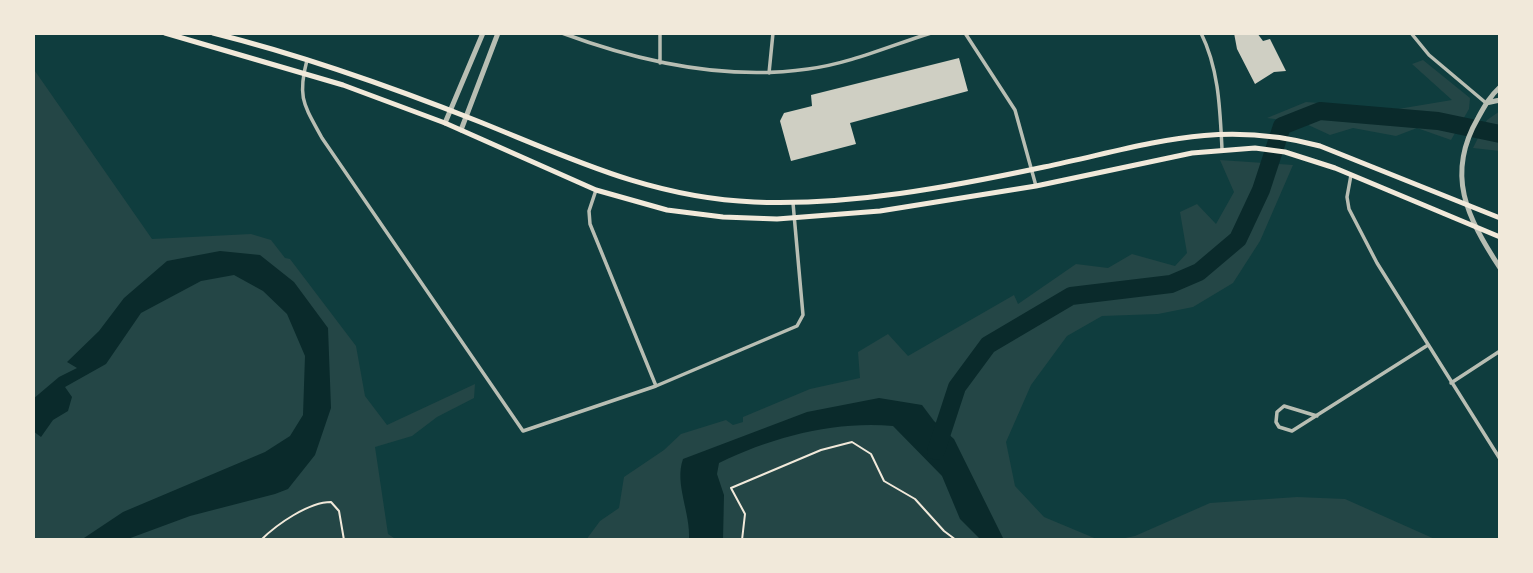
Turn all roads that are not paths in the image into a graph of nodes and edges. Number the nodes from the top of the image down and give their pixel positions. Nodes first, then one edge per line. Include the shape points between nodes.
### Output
1 (165, 33) edge
2 (213, 33) edge
3 (483, 33) edge
4 (498, 33) edge
5 (562, 33) edge
6 (660, 33) edge
7 (773, 33) edge
8 (931, 33) edge
9 (965, 33) edge
10 (1202, 33) edge
11 (1411, 33) edge
12 (308, 58) junction
13 (660, 64) junction
14 (304, 72) junction
15 (769, 73) junction
16 (1500, 88) edge
17 (1500, 100) edge
18 (1486, 103) junction
19 (451, 111) junction
20 (467, 117) junction
21 (445, 123) junction
22 (461, 130) junction
23 (1222, 132) junction
24 (1222, 149) junction
25 (1032, 169) junction
26 (1351, 174) junction
27 (1036, 186) junction
28 (596, 190) junction
29 (793, 203) junction
30 (1465, 204) junction
31 (795, 218) junction
32 (1500, 218) edge
33 (1478, 229) junction
34 (1500, 237) edge
35 (1500, 268) edge
36 (1428, 345) junction
37 (1500, 351) edge
38 (1451, 383) junction
39 (656, 386) junction
40 (1317, 416) junction
41 (1500, 459) edge

1 - 14 main road
2 - 12 main road
3 - 19 street
4 - 20 street
5 - 13 street
6 - 13 street
7 - 15 street
8 - 15 street via 811,69
9 - 25 street via 1014,110
10 - 23 street via 1219,97
11 - 18 street via 1429,55
12 - 14 street
12 - 19 main road
13 - 15 street
14 - 21 main road
14 - 39 street via 302,103 332,154 523,431
16 - 18 street
17 - 18 street
18 - 30 street via 1466,141 1461,174
19 - 20 main road
19 - 21 street
20 - 22 street
20 - 29 main road via 640,186 702,198
21 - 22 main road
22 - 28 main road
23 - 24 street
23 - 25 main road
23 - 30 main road via 1297,140 1366,162
24 - 26 main road via 1292,154
24 - 27 main road
25 - 27 street
25 - 29 main road via 893,193
26 - 33 main road
26 - 36 street via 1349,209
27 - 31 main road
28 - 31 main road via 691,214
28 - 39 street via 589,211 595,242
29 - 31 street
30 - 32 main road
30 - 33 street
31 - 39 street via 803,315 797,326
33 - 34 main road
33 - 35 street
36 - 38 street
36 - 40 street
37 - 38 street
38 - 41 street
40 - 40 street via 1284,406 1277,412 1276,422 1288,432

